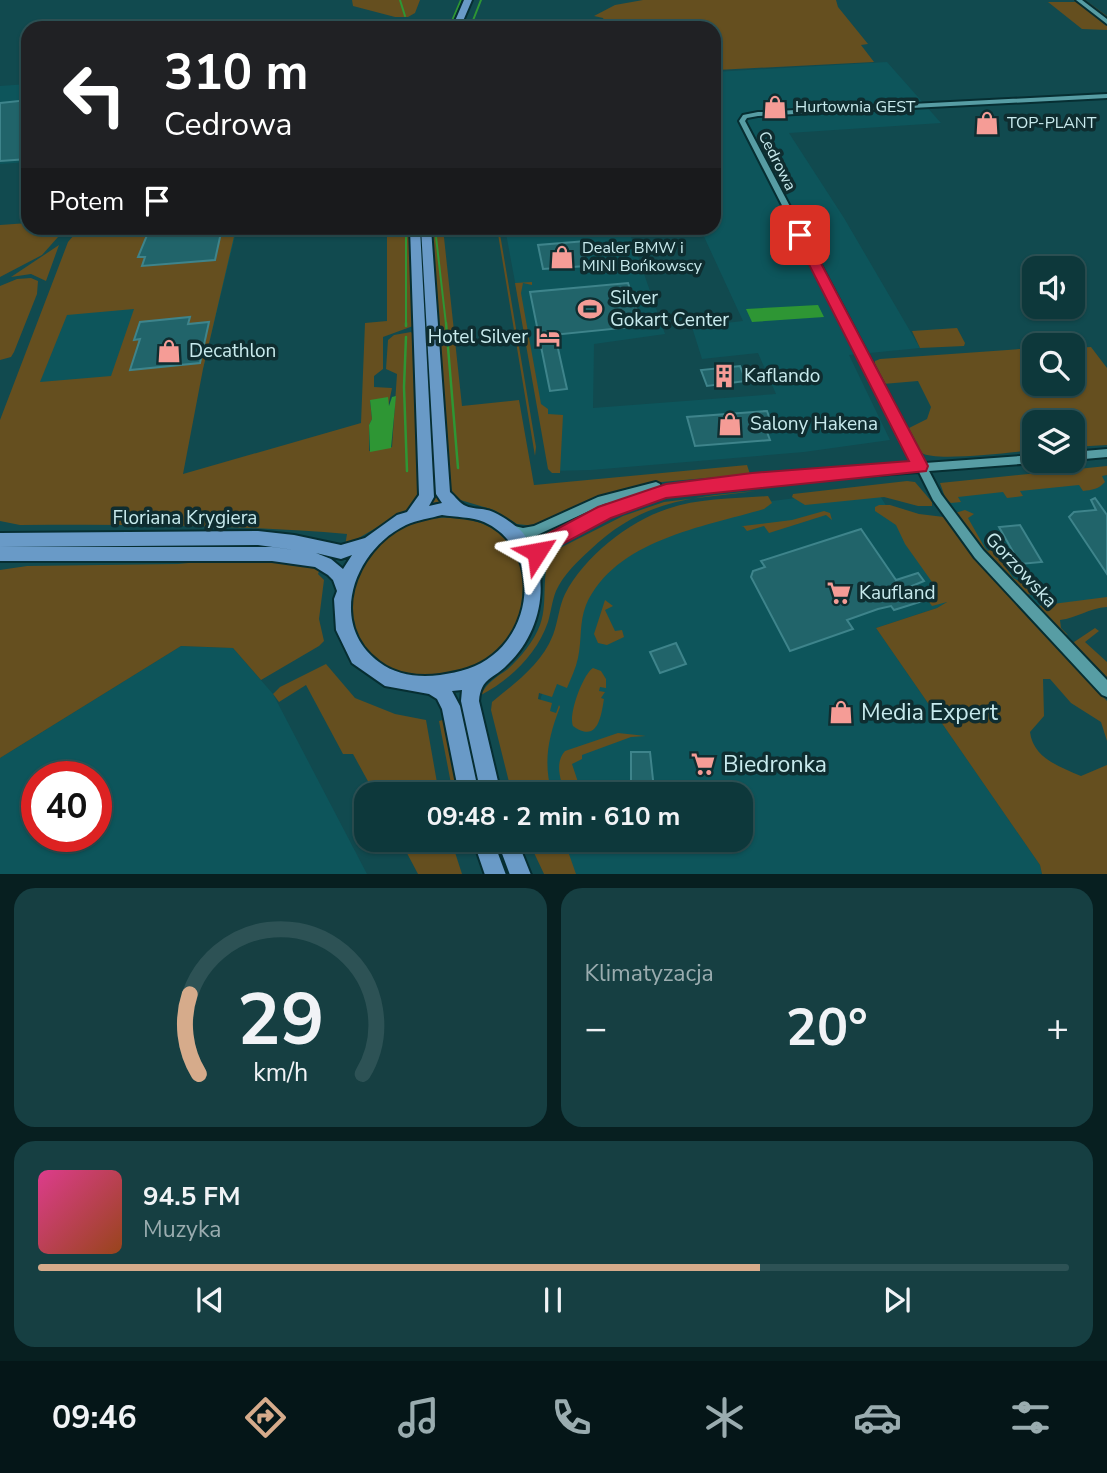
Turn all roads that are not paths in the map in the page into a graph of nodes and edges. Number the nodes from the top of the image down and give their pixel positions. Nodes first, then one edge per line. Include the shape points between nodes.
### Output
1 (468, 0) edge
2 (475, 0) edge
3 (1079, 0) edge
4 (1089, 0) edge
5 (1107, 14) edge
6 (459, 21) edge
7 (467, 21) edge
8 (1107, 22) edge
9 (1107, 96) edge
10 (415, 235) edge
11 (426, 235) edge
12 (1107, 453) edge
13 (1085, 455) edge
14 (1022, 460) edge
15 (920, 466) junction
16 (752, 480) junction
17 (457, 509) junction
18 (413, 515) junction
19 (510, 530) junction
20 (0, 540) edge
21 (367, 544) junction
22 (0, 554) edge
23 (533, 567) junction
24 (343, 587) junction
25 (483, 672) junction
26 (432, 686) junction
27 (1107, 690) edge
28 (467, 782) edge
29 (488, 782) edge
30 (488, 852) edge
31 (512, 852) edge
32 (496, 874) edge
33 (521, 874) edge

1 - 6 main road
2 - 7 main road
3 - 8 street
4 - 5 street
9 - 15 street, Cedrowa via 765,113 742,119
10 - 18 main road via 427,497
11 - 17 main road via 443,494
12 - 13 street
14 - 15 street
15 - 16 street
15 - 27 street, Gorzowska via 967,540
16 - 19 street via 719,479 640,490 602,500 535,531
16 - 23 street via 666,491 620,506 542,546
17 - 18 main road
17 - 19 main road via 486,516
18 - 21 main road via 391,524
19 - 23 main road
20 - 21 main road, Floriana Krygiera via 258,538 341,552
21 - 24 main road
22 - 24 main road, Floriana Krygiera via 272,554 330,566 339,573
23 - 25 main road via 536,593 529,623 511,650
24 - 26 main road via 344,627 363,660 397,681
25 - 26 main road
25 - 29 main road via 471,689 470,701
26 - 28 main road via 451,706
30 - 32 main road
31 - 33 main road

